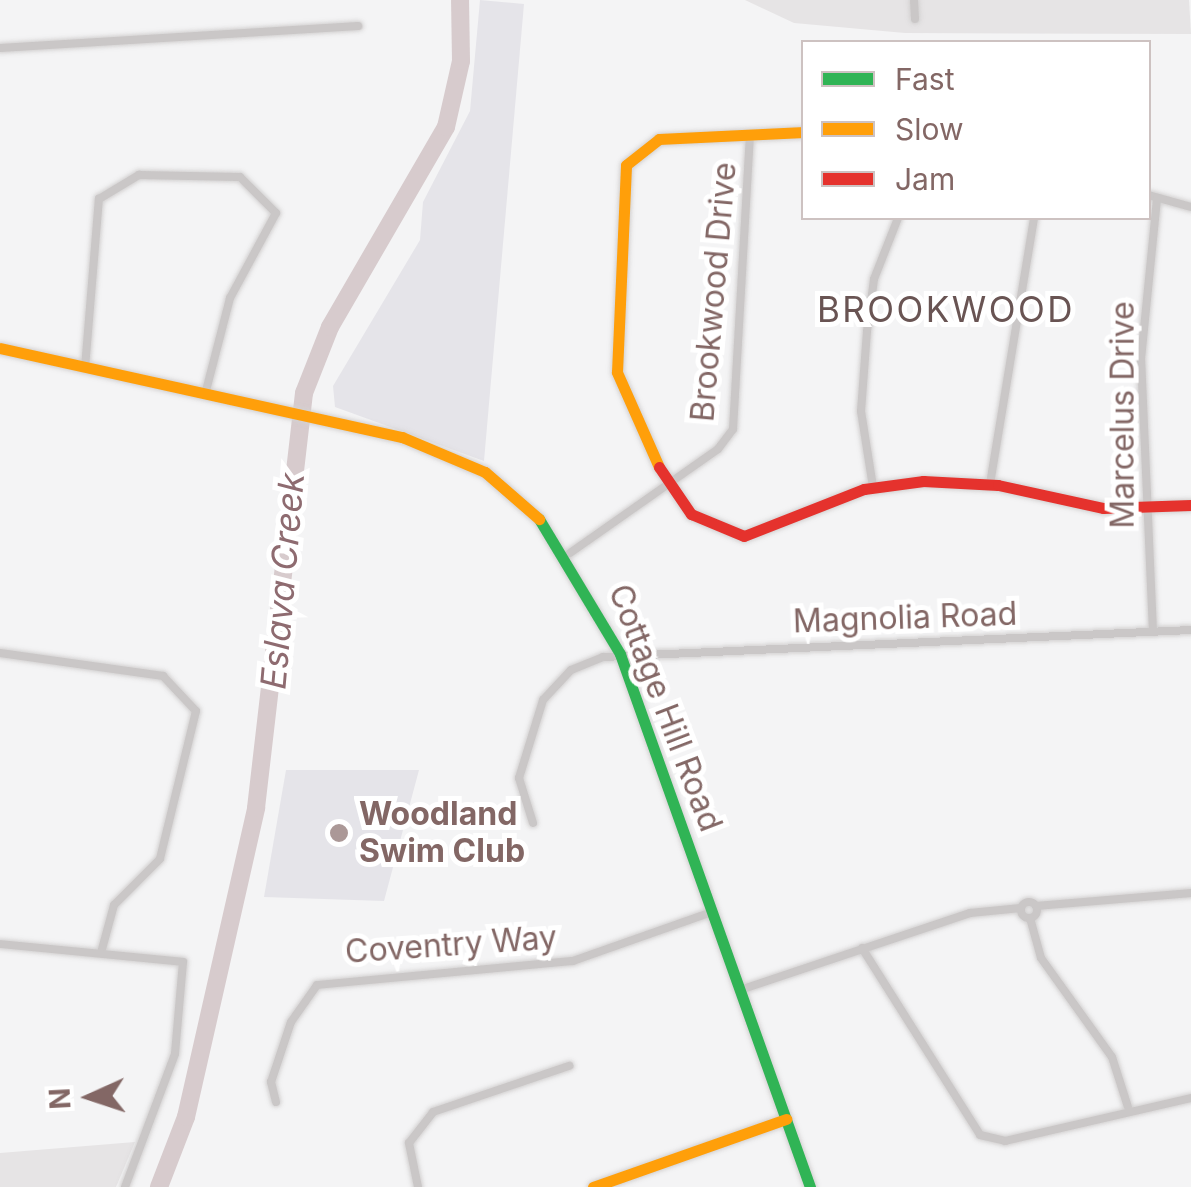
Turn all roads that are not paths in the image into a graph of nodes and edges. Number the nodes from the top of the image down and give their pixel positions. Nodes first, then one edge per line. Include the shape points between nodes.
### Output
1 (914, 0) edge
2 (915, 19) dead end
3 (358, 26) dead end
4 (0, 48) edge
5 (801, 132) edge
6 (750, 136) junction
7 (1153, 197) edge
8 (1191, 206) edge
9 (897, 220) edge
10 (1034, 220) edge
11 (0, 348) edge
12 (85, 368) junction
13 (206, 391) junction
14 (667, 484) junction
15 (990, 484) junction
16 (873, 487) junction
17 (1191, 504) edge
18 (1146, 507) junction
19 (570, 553) junction
20 (1191, 630) edge
21 (1153, 632) junction
22 (0, 653) edge
23 (620, 654) junction
24 (533, 823) dead end
25 (1191, 893) edge
26 (1036, 906) junction
27 (1021, 908) junction
28 (712, 912) junction
29 (1030, 918) junction
30 (0, 944) edge
31 (862, 948) junction
32 (101, 954) junction
33 (740, 990) junction
34 (570, 1066) dead end
35 (1191, 1098) edge
36 (276, 1102) dead end
37 (1128, 1107) junction
38 (786, 1119) junction
39 (125, 1187) edge
40 (418, 1187) edge
41 (592, 1187) edge
42 (810, 1187) edge

1 - 2 street
3 - 4 street
5 - 6 street
6 - 14 street, Brookwood Drive via 733,428
6 - 14 street via 638,147 626,165 617,372 630,417
7 - 8 street
7 - 18 street, Marcelus Drive via 1140,359
9 - 16 street via 874,279 866,331 860,411
10 - 15 street
11 - 12 street, Cottage Hill Road
12 - 13 street, Cottage Hill Road
12 - 13 street via 90,244 99,199 139,175 254,182 276,213 268,239 230,298
13 - 19 street, Cottage Hill Road via 402,437 484,472
14 - 16 street via 691,514 731,536
14 - 19 street, Brookwood Drive
15 - 16 street
15 - 18 street via 1103,508
17 - 18 street
18 - 21 street, Marcelus Drive
19 - 23 street, Cottage Hill Road
20 - 21 street, Magnolia Road
21 - 23 street, Magnolia Road
22 - 32 street via 163,676 196,710 160,859 114,905
23 - 24 street, Magnolia Road via 571,670 543,700 519,778
23 - 28 street, Cottage Hill Road
25 - 26 street
26 - 27 street
26 - 29 street
27 - 29 street
27 - 31 street via 970,913
28 - 33 street, Cottage Hill Road
28 - 36 street, Coventry Way via 573,962 317,985 291,1022 271,1082
29 - 37 street via 1041,958 1112,1057
30 - 32 street
31 - 33 street
31 - 37 street via 966,1123 1006,1141
32 - 39 street via 183,962 175,1054
33 - 38 street, Cottage Hill Road
34 - 40 street via 433,1112 409,1143
35 - 37 street
38 - 41 street
38 - 42 street, Cottage Hill Road

